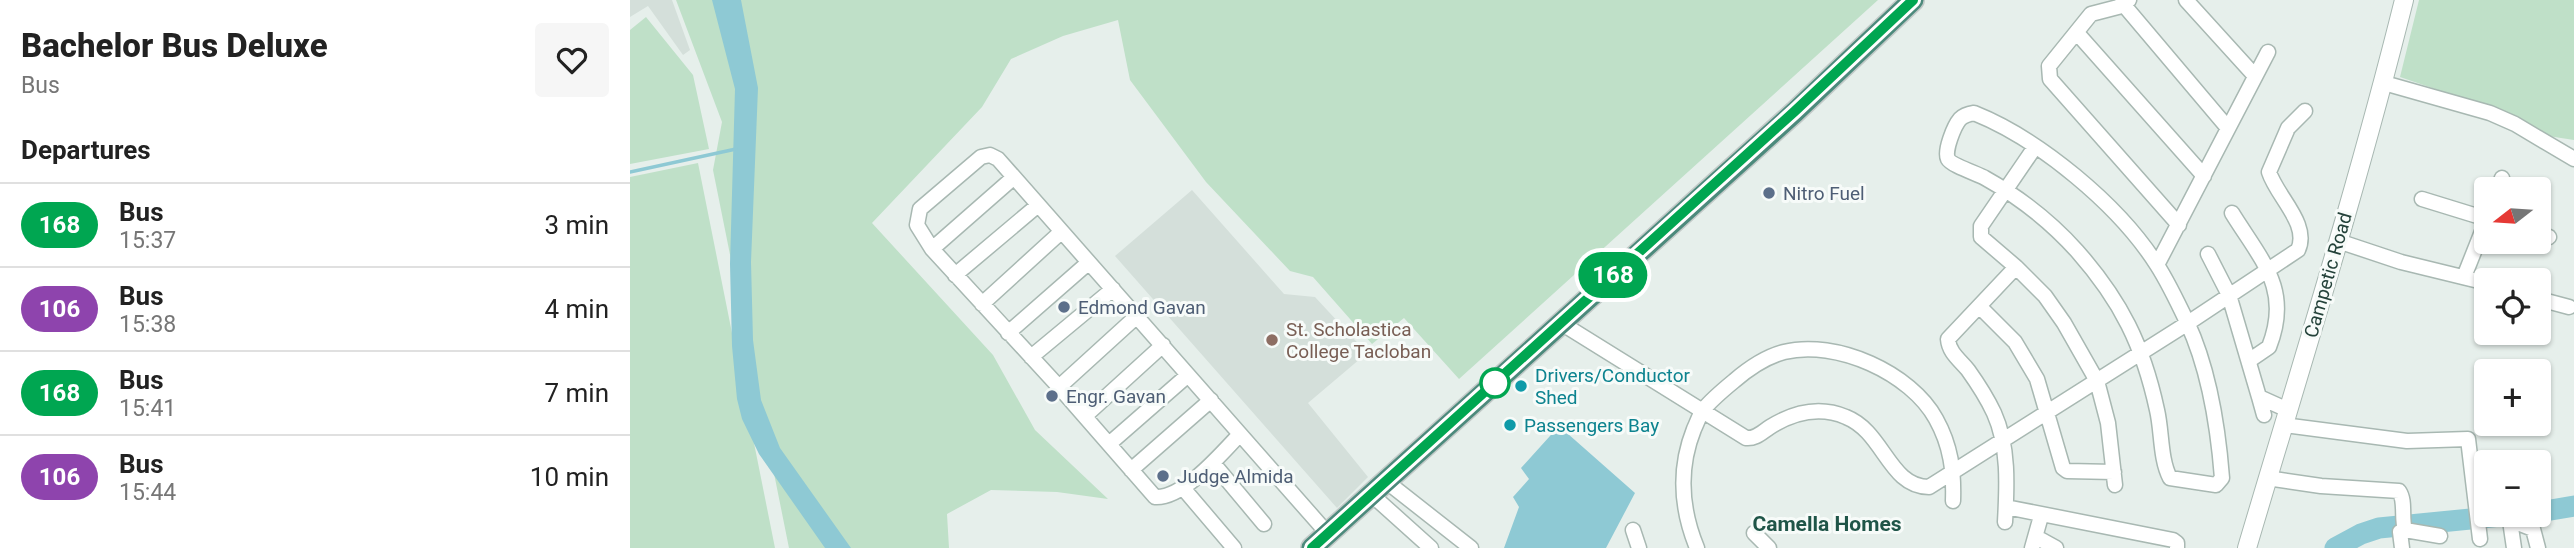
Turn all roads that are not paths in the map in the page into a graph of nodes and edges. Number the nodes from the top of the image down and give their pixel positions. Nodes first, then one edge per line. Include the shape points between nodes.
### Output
1 (1913, 0) edge
2 (2186, 0) edge
3 (2404, 0) edge
4 (2126, 2) edge
5 (2077, 33) junction
6 (2268, 52) dead end
7 (2255, 75) junction
8 (2384, 83) junction
9 (2305, 111) dead end
10 (2227, 127) junction
11 (2035, 147) junction
12 (2574, 159) edge
13 (2204, 176) junction
14 (1013, 178) junction
15 (2005, 190) junction
16 (2422, 199) dead end
17 (1037, 206) junction
18 (2232, 213) dead end
19 (2474, 215) edge
20 (2179, 225) junction
21 (1061, 232) junction
22 (2339, 241) junction
23 (932, 249) junction
24 (2474, 252) edge
25 (2208, 254) dead end
26 (1088, 263) junction
27 (2157, 265) junction
28 (2016, 267) junction
29 (2267, 270) junction
30 (955, 275) junction
31 (2464, 277) junction
32 (2474, 280) edge
33 (1113, 289) junction
34 (2229, 295) junction
35 (2551, 302) edge
36 (982, 303) junction
37 (1980, 306) junction
38 (2568, 307) dead end
39 (1137, 316) junction
40 (1561, 323) junction
41 (2188, 323) junction
42 (1008, 333) junction
43 (1163, 345) junction
44 (2141, 351) junction
45 (1031, 357) junction
46 (2250, 360) junction
47 (1188, 375) junction
48 (2097, 381) junction
49 (1059, 387) junction
50 (2259, 397) junction
51 (1211, 400) junction
52 (1702, 412) junction
53 (2048, 412) junction
54 (2264, 415) dead end
55 (1085, 416) junction
56 (2286, 417) junction
57 (1240, 434) junction
58 (2004, 441) junction
59 (1109, 444) junction
60 (1213, 463) junction
61 (2474, 466) edge
62 (1131, 470) junction
63 (1954, 474) junction
64 (2267, 478) junction
65 (1183, 488) junction
66 (1379, 488) junction
67 (1953, 501) dead end
68 (2041, 516) junction
69 (1264, 523) dead end
70 (2404, 527) junction
71 (2478, 527) edge
72 (2511, 527) edge
73 (2529, 527) edge
74 (1633, 530) dead end
75 (1754, 533) dead end
76 (2440, 536) dead end
77 (2480, 539) dead end
78 (1320, 541) edge
79 (2034, 543) edge
80 (1234, 548) edge
81 (1431, 548) edge
82 (1471, 548) edge
83 (1639, 548) edge
84 (1697, 548) edge
85 (1769, 548) edge
86 (2056, 548) edge
87 (2177, 548) edge
88 (2247, 548) edge
89 (2402, 548) edge
90 (2514, 548) edge
91 (2538, 548) edge

1 - 40 highway
2 - 7 street
3 - 8 street, Campetic Road
4 - 5 street via 2091,14
4 - 10 street
5 - 13 street
5 - 20 street via 2049,66 2050,79
6 - 7 street
7 - 10 street
8 - 12 street via 2490,113
8 - 22 street, Campetic Road
9 - 29 street via 2288,128 2269,172 2301,229 2301,243 2298,250
10 - 13 street
11 - 15 street
11 - 15 street via 1974,113 1956,123 1947,158
11 - 27 street via 2095,195
13 - 20 street
14 - 17 street
14 - 23 street
14 - 23 street via 998,159 986,155 920,209 917,225
15 - 28 street via 1981,226 1981,237
15 - 44 street via 2077,251 2116,303
16 - 19 street
17 - 21 street
17 - 30 street
18 - 29 street
20 - 27 street
21 - 26 street
21 - 36 street
22 - 31 street
22 - 56 street, Campetic Road
23 - 30 street
24 - 31 street
25 - 34 street
26 - 33 street
26 - 42 street
27 - 41 street
28 - 37 street
28 - 48 street via 2045,296
29 - 34 street
29 - 46 street via 2279,304 2273,337 2264,353
30 - 36 street
31 - 32 street
33 - 39 street
33 - 45 street
34 - 41 street
34 - 46 street
35 - 38 street
36 - 42 street
37 - 53 street via 2015,342 2037,379
37 - 58 street via 1948,339 1948,346 1982,390
39 - 43 street
39 - 49 street
40 - 52 street
40 - 66 highway
41 - 44 street
41 - 44 street via 2219,440 2220,483 2170,478
42 - 45 street
43 - 47 street
43 - 55 street
44 - 48 street
45 - 49 street
46 - 50 street
47 - 51 street
47 - 59 street
48 - 53 street
48 - 53 street via 2108,423 2114,479 2063,468
49 - 55 street
50 - 54 street
50 - 56 street
51 - 57 street
51 - 62 street
52 - 63 street via 1749,439 1792,416 1813,411 1835,413 1864,428 1898,474 1923,487 1935,486
52 - 63 street via 1745,372 1772,357 1798,350 1852,356 1899,381 1924,402 1943,434
52 - 84 street via 1683,468 1687,524
53 - 58 street
55 - 59 street
56 - 61 street via 2407,441 2468,439
56 - 64 street, Campetic Road
57 - 60 street
57 - 78 street
58 - 63 street
58 - 68 street via 2005,514
59 - 62 street
60 - 65 street
60 - 69 street
62 - 65 street via 1155,497
63 - 67 street
64 - 70 street via 2399,491
64 - 88 street, Campetic Road
65 - 80 street
66 - 78 highway
66 - 81 street
66 - 82 street
68 - 79 street
68 - 87 street via 2173,540
70 - 76 street
70 - 89 street via 2400,532
71 - 77 street
72 - 90 street
73 - 91 street
74 - 83 street
75 - 85 street
79 - 86 street

